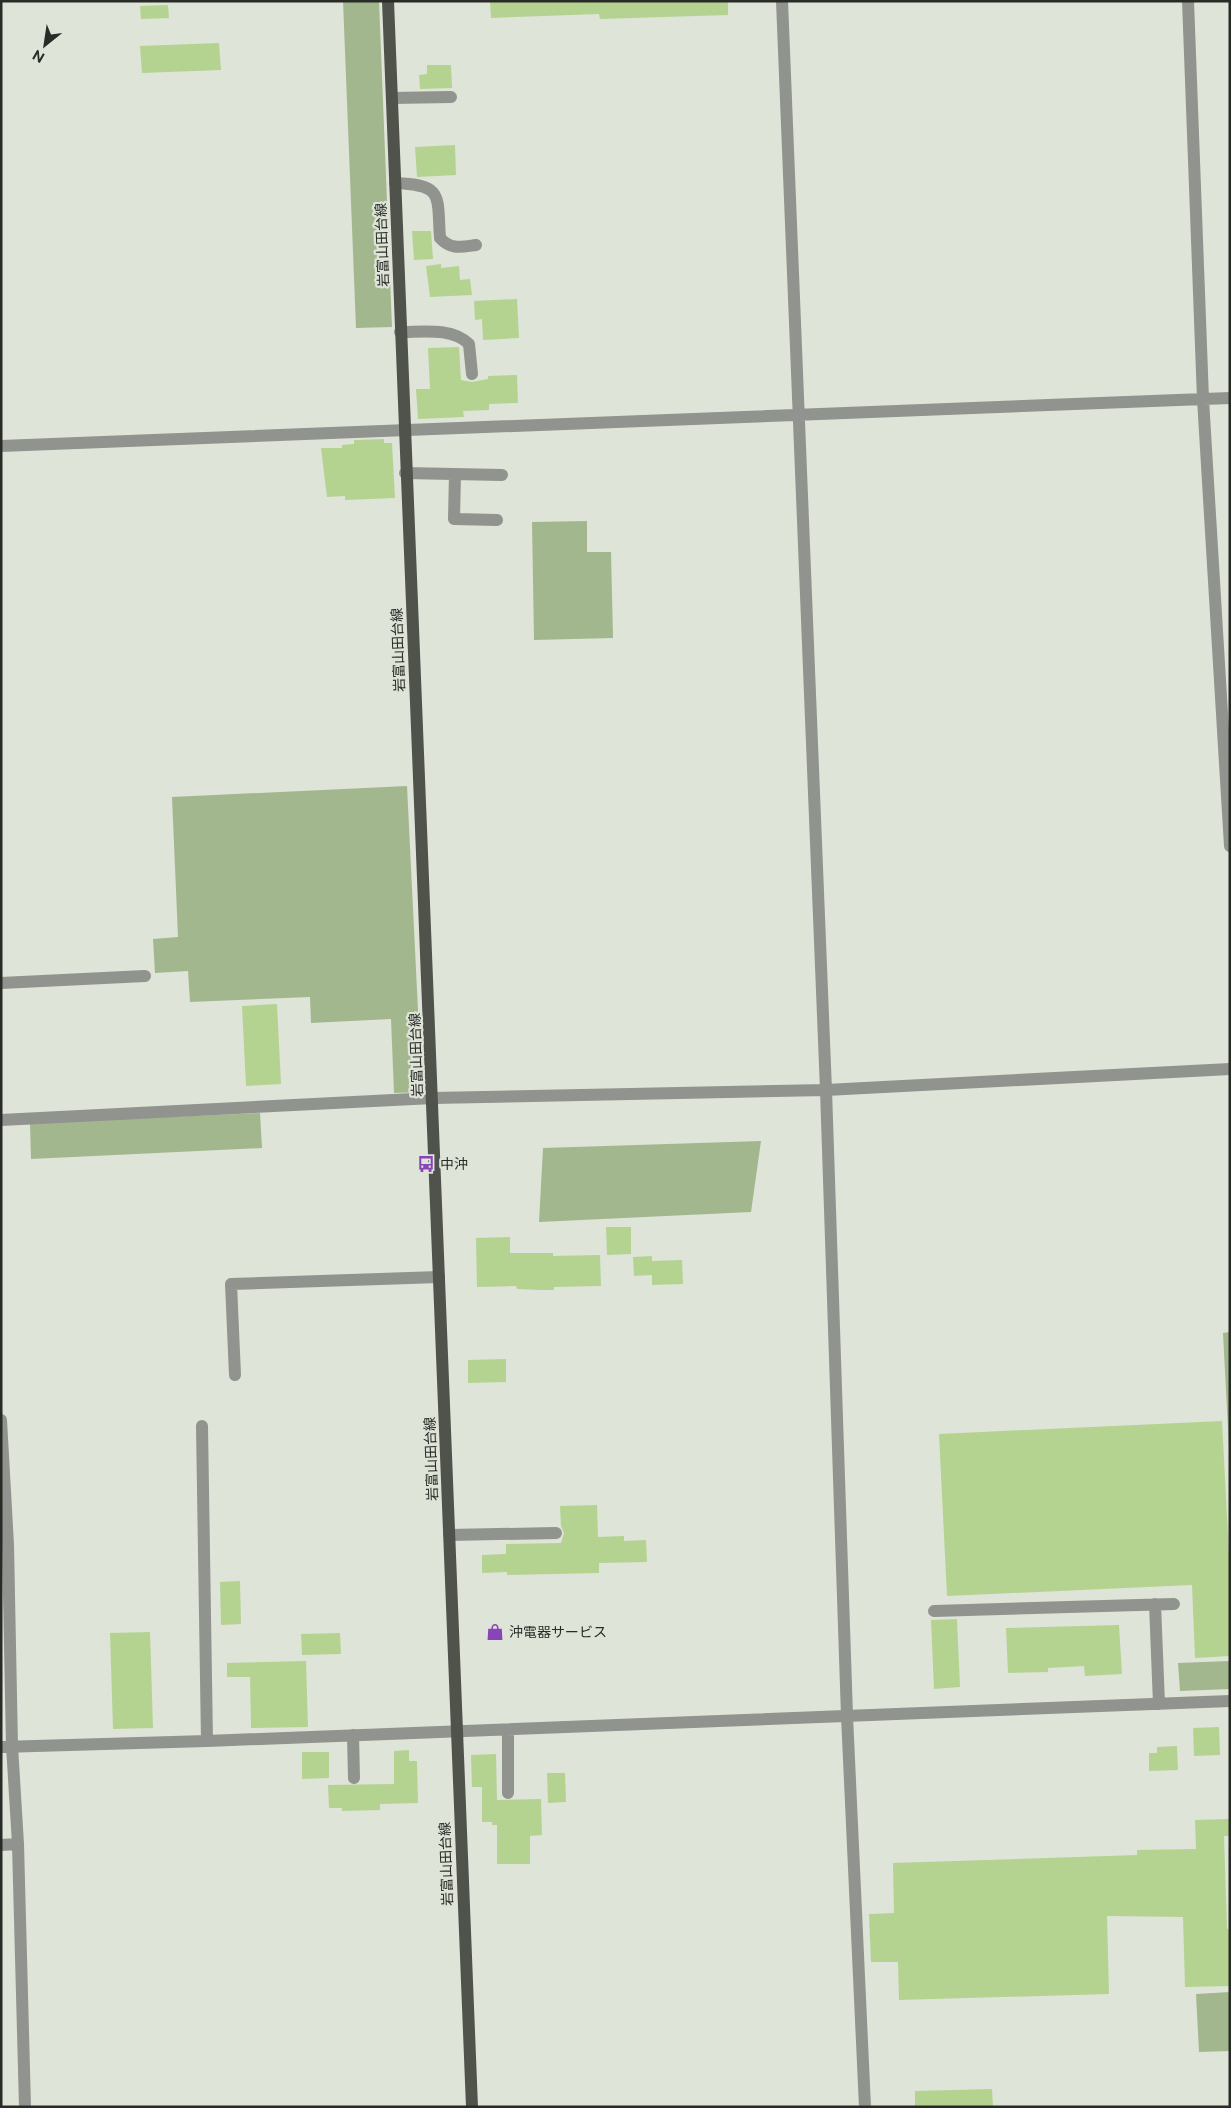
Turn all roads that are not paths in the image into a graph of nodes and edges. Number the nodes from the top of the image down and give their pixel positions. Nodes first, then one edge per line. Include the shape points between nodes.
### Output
1 (388, 1) edge
2 (782, 1) edge
3 (1188, 1) edge
4 (451, 97) dead end
5 (392, 98) junction
6 (395, 183) junction
7 (476, 245) dead end
8 (400, 332) junction
9 (472, 374) dead end
10 (1230, 398) edge
11 (1203, 399) junction
12 (798, 416) junction
13 (403, 429) junction
14 (1, 446) edge
15 (406, 473) junction
16 (455, 474) junction
17 (502, 475) dead end
18 (497, 520) dead end
19 (1230, 846) edge
20 (145, 976) dead end
21 (1, 983) edge
22 (1230, 1069) edge
23 (826, 1090) junction
24 (433, 1098) junction
25 (1, 1120) edge
26 (439, 1277) junction
27 (235, 1375) dead end
28 (1, 1420) edge
29 (202, 1426) dead end
30 (1, 1427) edge
31 (556, 1533) dead end
32 (449, 1534) junction
33 (4, 1545) edge
34 (1155, 1604) junction
35 (1174, 1604) dead end
36 (934, 1611) dead end
37 (1230, 1701) edge
38 (1158, 1704) junction
39 (847, 1716) junction
40 (508, 1730) junction
41 (456, 1732) junction
42 (353, 1736) junction
43 (208, 1741) junction
44 (7, 1746) edge
45 (354, 1778) dead end
46 (508, 1793) dead end
47 (18, 1844) junction
48 (1, 1845) edge
49 (25, 2107) edge
50 (472, 2107) edge
51 (865, 2107) edge

1 - 5 main road, 岩富山田台線
2 - 12 street
3 - 11 street
4 - 5 street
5 - 6 main road, 岩富山田台線
6 - 7 street via 420,184 437,197 440,238 445,244 454,248
6 - 8 main road, 岩富山田台線
8 - 9 street via 447,333 463,338 469,344
8 - 13 main road, 岩富山田台線
10 - 11 street
11 - 12 street
11 - 19 street
12 - 13 street
12 - 23 street
13 - 14 street
13 - 15 main road, 岩富山田台線
15 - 16 street
15 - 24 main road, 岩富山田台線
16 - 17 street
16 - 18 street via 454,519
20 - 21 street
22 - 23 street
23 - 24 street
23 - 39 street
24 - 25 street
24 - 26 main road, 岩富山田台線
26 - 27 street via 231,1284
26 - 32 main road, 岩富山田台線
28 - 30 street
29 - 43 street
30 - 33 street
31 - 32 street
32 - 41 main road, 岩富山田台線
33 - 44 street
34 - 35 street
34 - 36 street
34 - 38 street
37 - 38 street
38 - 39 street
39 - 40 street
39 - 51 street
40 - 41 street
40 - 46 street
41 - 42 street
41 - 50 main road, 岩富山田台線
42 - 43 street
42 - 45 street
43 - 44 street
44 - 47 street
47 - 48 street
47 - 49 street

